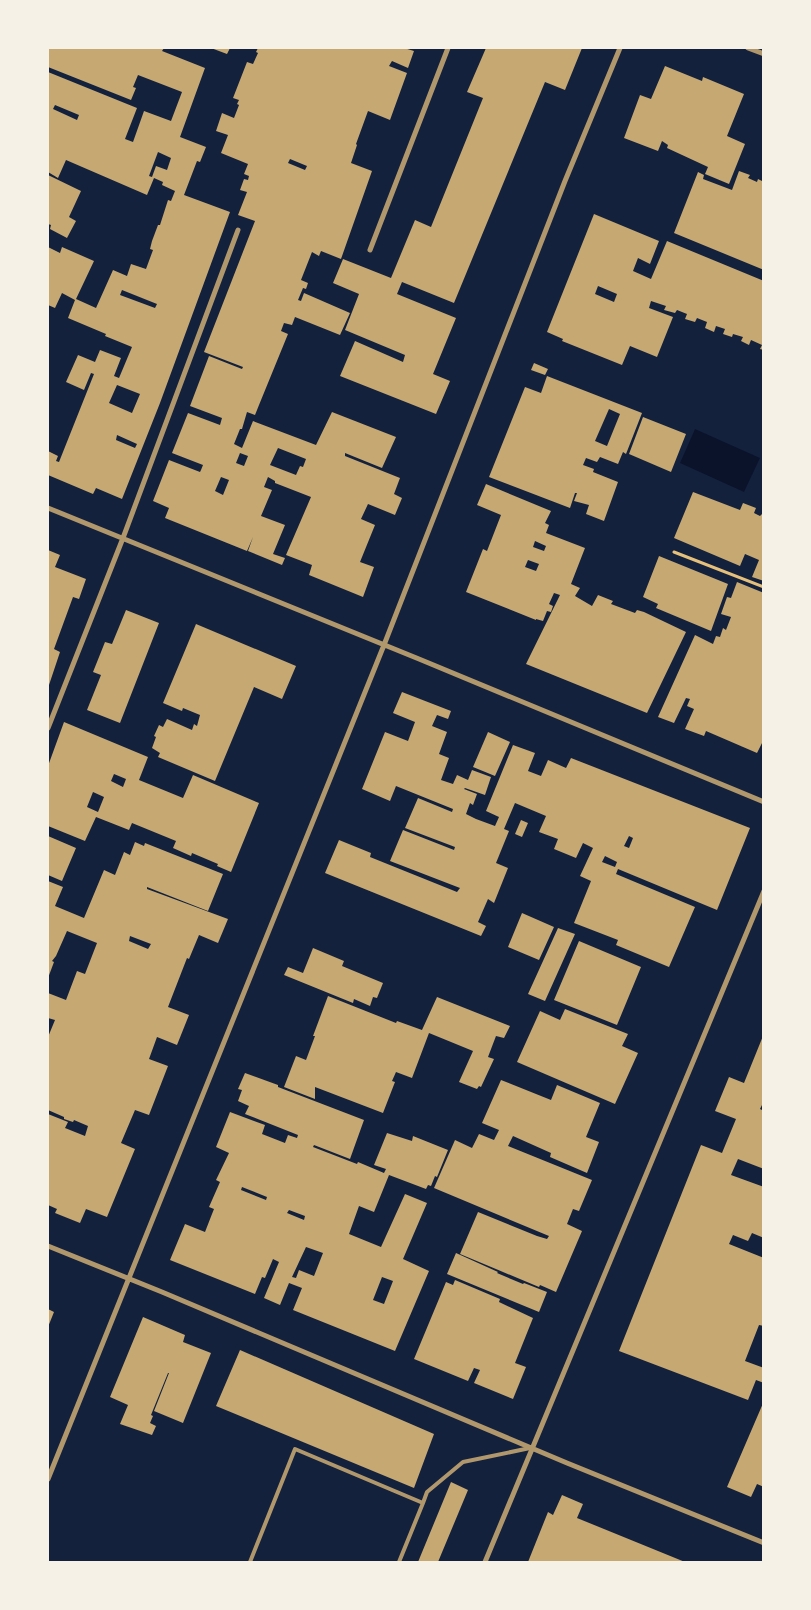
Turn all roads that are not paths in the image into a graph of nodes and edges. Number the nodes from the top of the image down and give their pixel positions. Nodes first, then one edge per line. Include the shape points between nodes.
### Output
1 (448, 48) edge
2 (620, 48) edge
3 (748, 48) edge
4 (764, 54) edge
5 (238, 230) dead end
6 (370, 250) dead end
7 (48, 508) edge
8 (123, 538) junction
9 (384, 645) junction
10 (48, 728) edge
11 (764, 802) edge
12 (764, 891) edge
13 (48, 1246) edge
14 (128, 1278) junction
15 (532, 1448) junction
16 (48, 1479) edge
17 (423, 1503) junction
18 (764, 1543) edge
19 (250, 1562) edge
20 (399, 1562) edge
21 (486, 1562) edge

1 - 6 street
2 - 9 street
3 - 4 street
5 - 8 street
7 - 8 street
8 - 9 street
8 - 10 street
9 - 11 street
9 - 14 street
12 - 15 street
13 - 14 street
14 - 15 street
14 - 16 street
15 - 17 lane via 463,1462 427,1492
15 - 18 street
15 - 21 street
17 - 19 lane via 295,1450
17 - 20 lane

